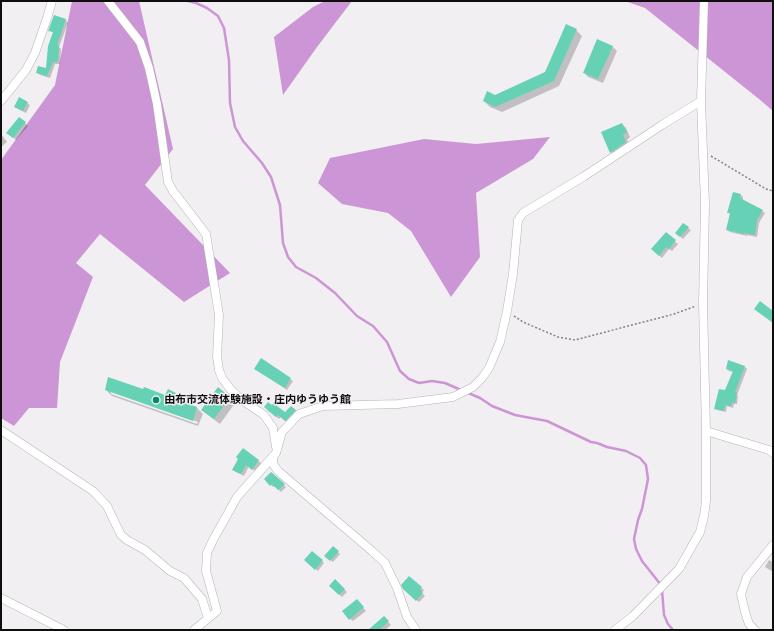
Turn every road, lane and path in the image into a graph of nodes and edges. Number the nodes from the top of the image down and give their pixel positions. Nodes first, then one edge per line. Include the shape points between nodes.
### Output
1 (52, 1) edge
2 (108, 1) edge
3 (704, 1) edge
4 (1, 101) edge
5 (701, 101) junction
6 (703, 150) junction
7 (773, 191) edge
8 (703, 303) junction
9 (507, 311) junction
10 (1, 430) edge
11 (706, 431) junction
12 (773, 453) edge
13 (275, 455) junction
14 (773, 545) edge
15 (1, 598) edge
16 (208, 618) junction
17 (64, 630) edge
18 (194, 630) edge
19 (416, 630) edge
20 (616, 630) edge
21 (755, 630) edge

1 - 4 street via 35,53 26,70
2 - 13 street via 140,42 149,68 168,182 206,234 219,315 219,370 231,390 264,415 273,428
3 - 5 street
5 - 6 street
5 - 9 street via 524,213 518,220
6 - 7 path
6 - 8 street
8 - 9 path via 674,314 575,340 558,337 523,322
8 - 11 street
9 - 13 street via 500,342 492,362 473,387 453,397 398,404 323,406 299,414 282,432
10 - 16 street via 93,491 107,506 126,540 145,550 170,571 184,578 202,599
11 - 12 street
11 - 20 street via 706,501 700,532 680,569
13 - 16 street via 237,497 207,553 206,571 217,611
13 - 19 street via 273,464 278,471 385,563
14 - 21 street via 747,577 741,594 749,624
15 - 17 street
16 - 18 street

